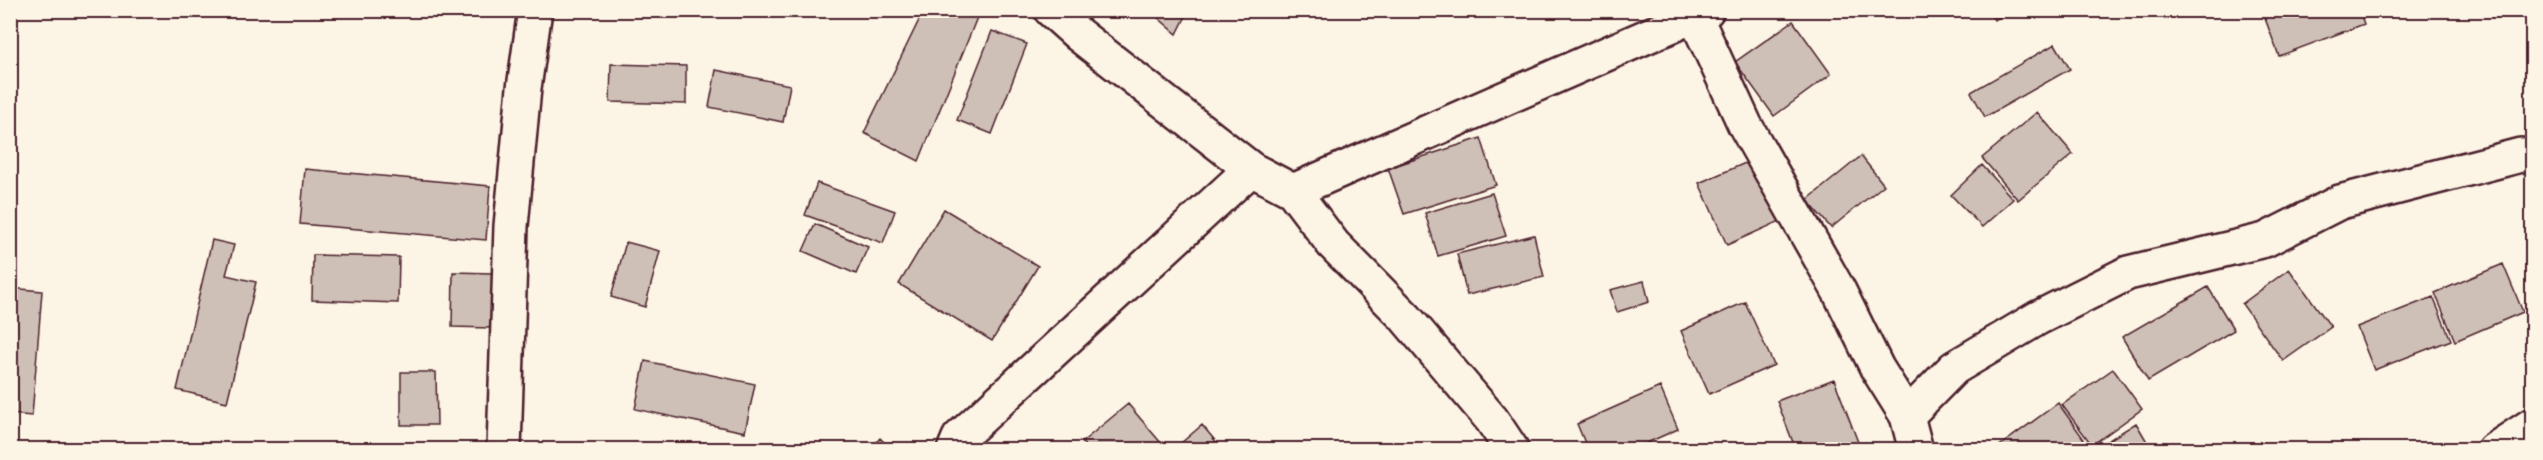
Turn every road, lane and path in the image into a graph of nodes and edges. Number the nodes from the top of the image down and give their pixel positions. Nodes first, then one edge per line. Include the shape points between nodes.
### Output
1 (535, 10) edge
2 (1052, 10) edge
3 (1701, 13) edge
4 (1657, 21) edge
5 (2521, 155) dead end
6 (1251, 169) junction
7 (1293, 191) junction
8 (1907, 416) junction
9 (2532, 425) edge
10 (504, 450) edge
11 (954, 450) edge
12 (1512, 450) edge
13 (1916, 450) edge
14 (2494, 450) edge

1 - 10 street via 512,226
2 - 6 street
3 - 4 street
3 - 8 street via 1745,124
4 - 7 street
5 - 8 street via 2340,202 2265,240 2128,273 2038,318 1954,368
6 - 7 street
6 - 11 street via 959,438
7 - 12 street via 1333,244 1405,317
8 - 13 street
9 - 14 street

